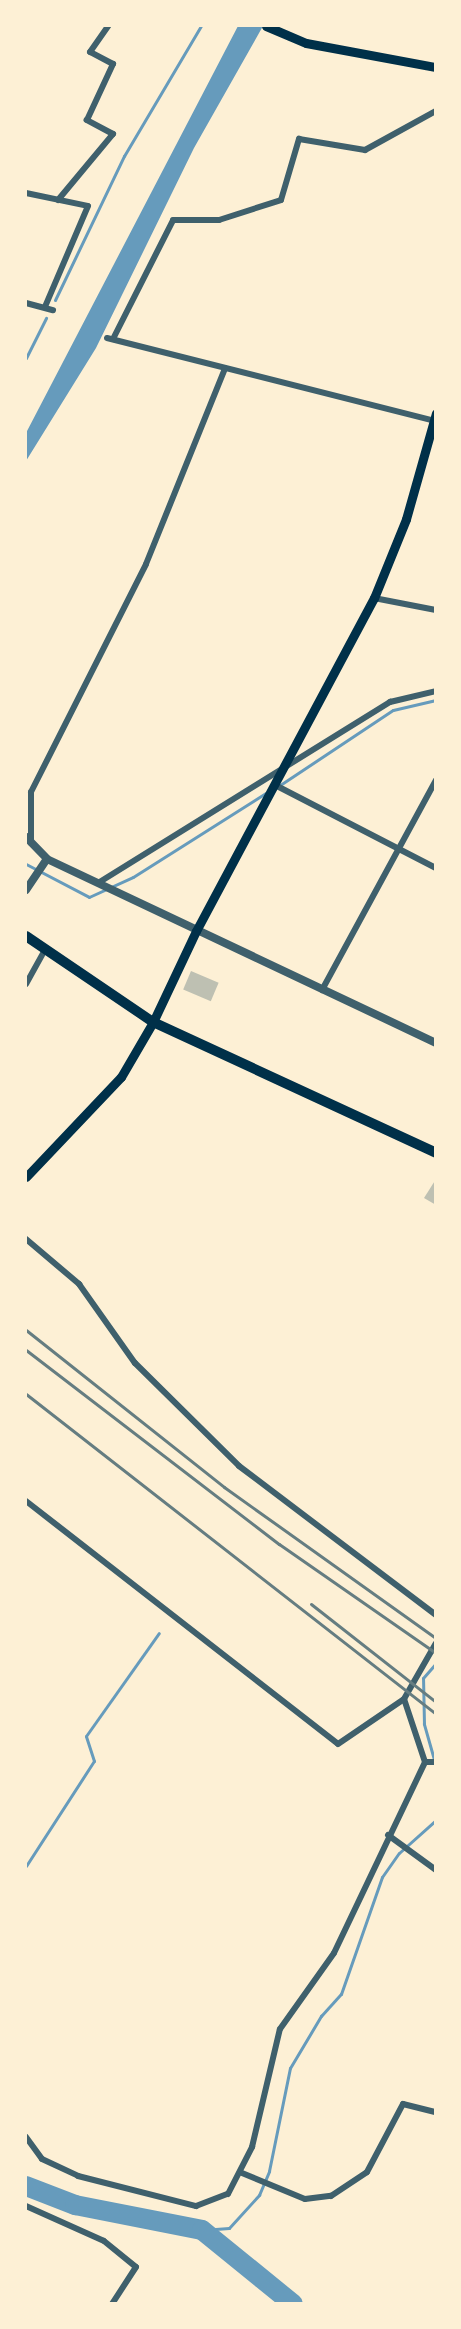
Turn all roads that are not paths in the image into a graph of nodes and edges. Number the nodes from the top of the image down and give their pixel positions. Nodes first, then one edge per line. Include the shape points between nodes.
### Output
1 (108, 26) edge
2 (266, 26) edge
3 (435, 67) edge
4 (435, 111) edge
5 (26, 193) edge
6 (58, 200) junction
7 (26, 303) edge
8 (45, 307) junction
9 (53, 310) dead end
10 (225, 368) junction
11 (435, 419) edge
12 (374, 598) junction
13 (435, 610) edge
14 (435, 691) edge
15 (284, 768) junction
16 (435, 780) edge
17 (275, 785) junction
18 (28, 841) edge
19 (399, 849) junction
20 (47, 859) junction
21 (435, 868) edge
22 (98, 883) junction
23 (26, 890) edge
24 (196, 931) junction
25 (26, 936) edge
26 (44, 952) junction
27 (26, 984) edge
28 (322, 990) junction
29 (153, 1023) junction
30 (435, 1043) edge
31 (435, 1153) edge
32 (26, 1177) edge
33 (26, 1239) edge
34 (26, 1501) edge
35 (435, 1615) edge
36 (435, 1643) edge
37 (404, 1699) junction
38 (425, 1762) junction
39 (435, 1762) edge
40 (391, 1837) junction
41 (435, 1870) edge
42 (435, 2112) edge
43 (26, 2137) edge
44 (242, 2173) junction
45 (26, 2206) edge
46 (112, 2304) edge

1 - 6 street via 90,52 113,64 87,120 113,134
2 - 3 main road via 306,43
4 - 10 street via 365,150 299,139 281,200 219,220 173,220 110,338
5 - 6 street
6 - 8 street via 88,206
7 - 8 street
8 - 9 street
10 - 11 street
10 - 18 street via 146,564 31,792
11 - 12 main road via 406,519
12 - 13 street
12 - 15 main road
14 - 15 street via 390,702
15 - 17 main road
15 - 22 street
16 - 19 street
17 - 19 street
17 - 24 main road
18 - 20 street
19 - 21 street
19 - 28 street
20 - 22 street
20 - 23 street
22 - 24 street
24 - 28 street
24 - 29 main road
25 - 26 main road
26 - 27 street
26 - 29 main road
28 - 30 street
29 - 31 main road
29 - 32 main road via 122,1077
33 - 35 street via 79,1284 135,1363 239,1466
34 - 37 street via 338,1744
36 - 37 street
37 - 38 street
38 - 39 street
38 - 40 street
40 - 41 street
40 - 44 street via 334,1953 280,2029
42 - 44 street via 403,2104 367,2172 331,2196 305,2199
43 - 44 street via 58,2170 196,2206 228,2194
45 - 46 street via 104,2241 136,2267

